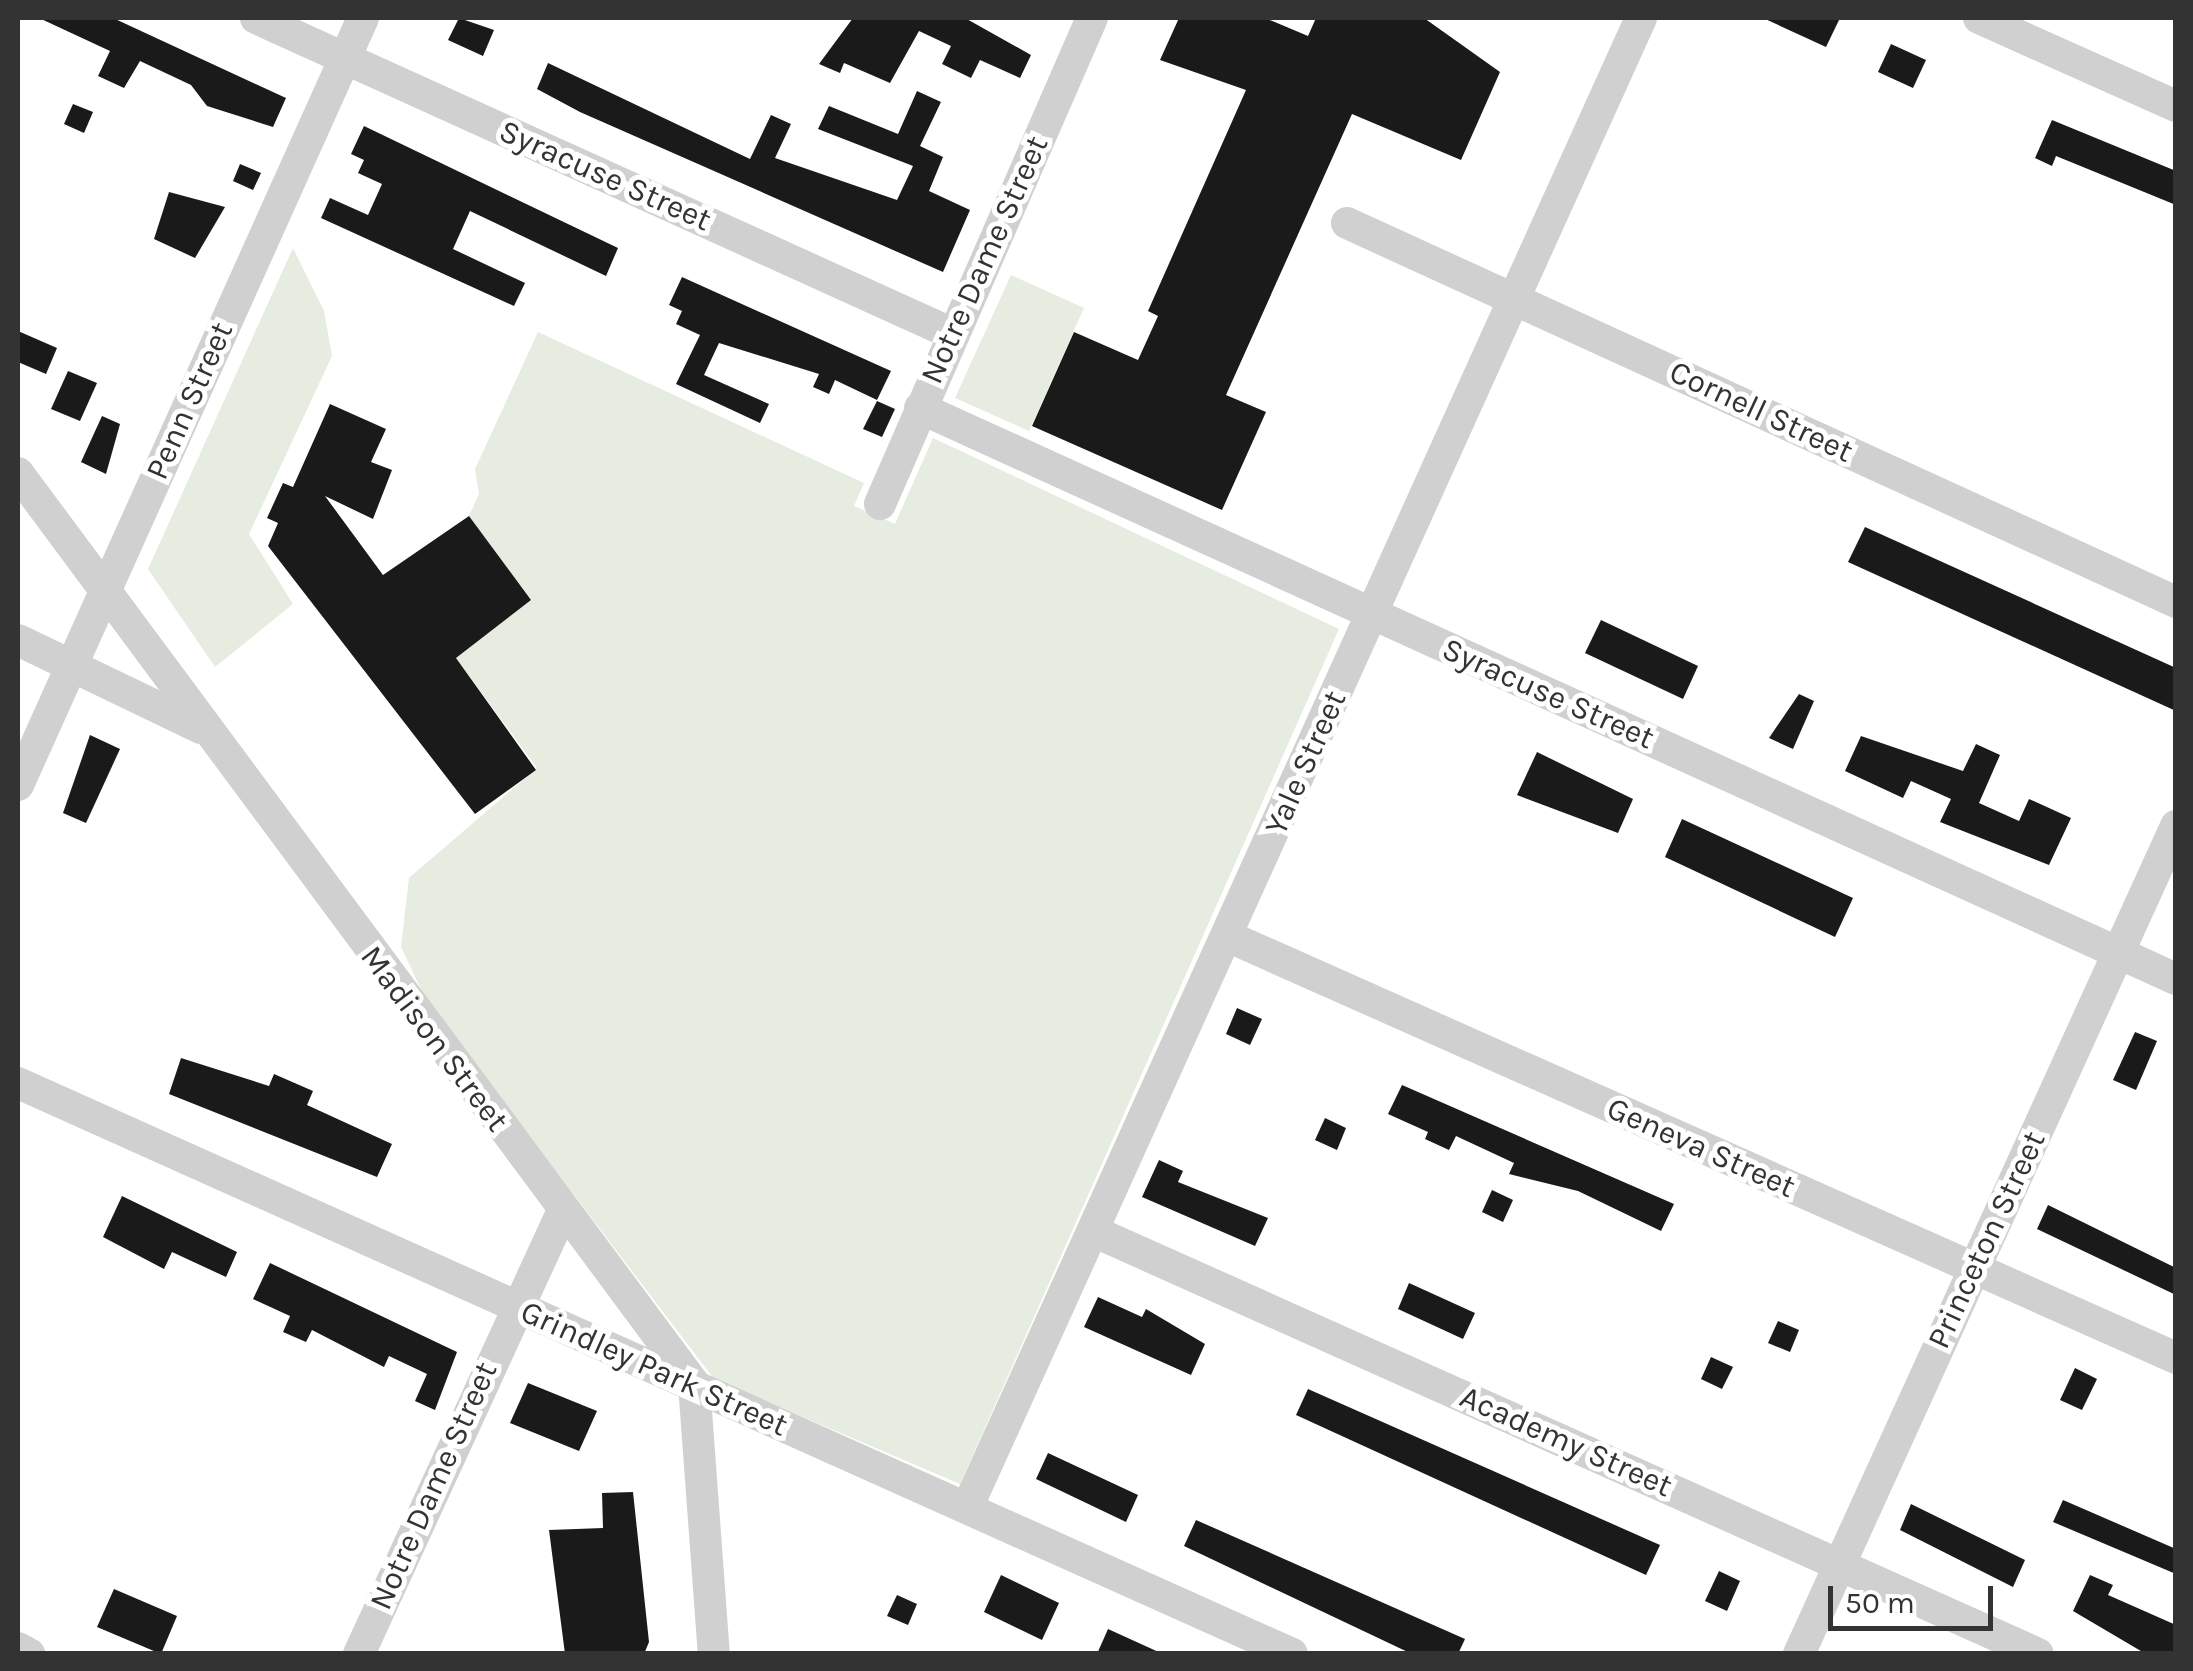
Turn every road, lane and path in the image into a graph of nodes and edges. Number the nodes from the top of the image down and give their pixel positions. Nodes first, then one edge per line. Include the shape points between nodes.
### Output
1 (256, 18) edge
2 (362, 18) edge
3 (1641, 18) edge
4 (1980, 18) edge
5 (1085, 20) edge
6 (344, 58) junction
7 (2176, 106) edge
8 (1347, 223) dead end
9 (1516, 300) junction
10 (953, 334) junction
11 (920, 408) junction
12 (18, 473) edge
13 (880, 504) dead end
14 (106, 591) junction
15 (2176, 602) edge
16 (1373, 615) junction
17 (18, 640) edge
18 (72, 664) junction
19 (205, 730) junction
20 (18, 784) edge
21 (2176, 826) edge
22 (1227, 936) junction
23 (2118, 953) junction
24 (2176, 979) edge
25 (18, 1083) edge
26 (562, 1212) junction
27 (1093, 1231) junction
28 (1974, 1269) junction
29 (514, 1308) junction
30 (2176, 1358) edge
31 (694, 1384) junction
32 (968, 1508) junction
33 (1838, 1564) junction
34 (18, 1648) edge
35 (29, 1654) edge
36 (359, 1654) edge
37 (714, 1654) edge
38 (1292, 1654) edge
39 (1799, 1654) edge
40 (2038, 1654) edge

1 - 6 street, Syracuse Street
2 - 6 street, Penn Street
3 - 9 street, Yale Street
4 - 7 street
5 - 10 street, Notre Dame Street
6 - 10 street, Syracuse Street
6 - 14 street, Penn Street
8 - 9 street, Cornell Street
9 - 15 street, Cornell Street
9 - 16 street, Yale Street
10 - 11 street, Notre Dame Street
11 - 13 street, Notre Dame Street
11 - 16 street, Syracuse Street
12 - 14 street, Madison Street
14 - 18 street, Penn Street
14 - 19 street, Madison Street
16 - 22 street, Yale Street
16 - 23 street, Syracuse Street
17 - 18 street
18 - 19 street
18 - 20 street, Penn Street
19 - 26 street, Madison Street
21 - 23 street, Princeton Street
22 - 27 street, Yale Street
22 - 28 street, Geneva Street
23 - 24 street, Syracuse Street
23 - 28 street, Princeton Street
25 - 29 street, Grindley Park Street
26 - 29 street, Notre Dame Street
26 - 31 street, Madison Street
27 - 32 street, Yale Street
27 - 33 street, Academy Street
28 - 30 street, Geneva Street
28 - 33 street, Princeton Street
29 - 31 street, Grindley Park Street
29 - 36 street, Notre Dame Street
31 - 32 street, Grindley Park Street
31 - 37 street
32 - 38 street, Grindley Park Street
33 - 39 street, Princeton Street
33 - 40 street, Academy Street
34 - 35 street

